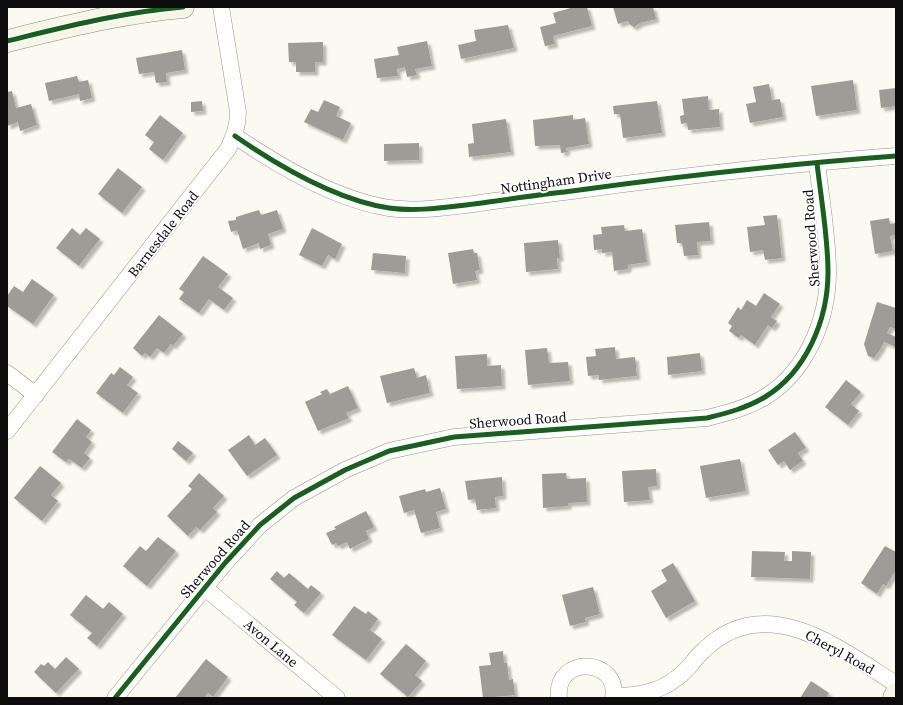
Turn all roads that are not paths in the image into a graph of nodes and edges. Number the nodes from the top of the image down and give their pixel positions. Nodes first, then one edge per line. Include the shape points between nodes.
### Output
1 (183, 7) edge
2 (222, 7) edge
3 (7, 41) edge
4 (235, 136) junction
5 (896, 156) edge
6 (817, 163) junction
7 (7, 373) edge
8 (36, 395) junction
9 (7, 431) edge
10 (205, 588) junction
11 (896, 684) edge
12 (896, 694) edge
13 (614, 697) edge
14 (115, 698) edge
15 (337, 698) edge
16 (559, 698) edge
17 (894, 698) edge

1 - 3 street via 115,16
2 - 4 street, Barnesdale Road via 238,112
4 - 6 street, Nottingham Drive via 280,164 330,189 363,202 389,208 409,209 457,206 697,174
4 - 8 street, Barnesdale Road via 220,162
5 - 6 street, Nottingham Drive
6 - 10 street, Sherwood Road via 828,271 827,294 816,334 806,354 796,371 780,386 764,397 728,413 708,418 477,434 389,451 319,483 276,512 242,544
7 - 8 street
8 - 9 street, Barnesdale Road
10 - 14 street, Sherwood Road
10 - 15 street, Avon Lane
11 - 13 street, Cheryl Road via 815,636 784,625 753,624 725,634 703,651 672,682 659,690
12 - 17 street
13 - 16 street, Cheryl Road via 614,686 604,672 585,665 576,667 564,677 560,684

